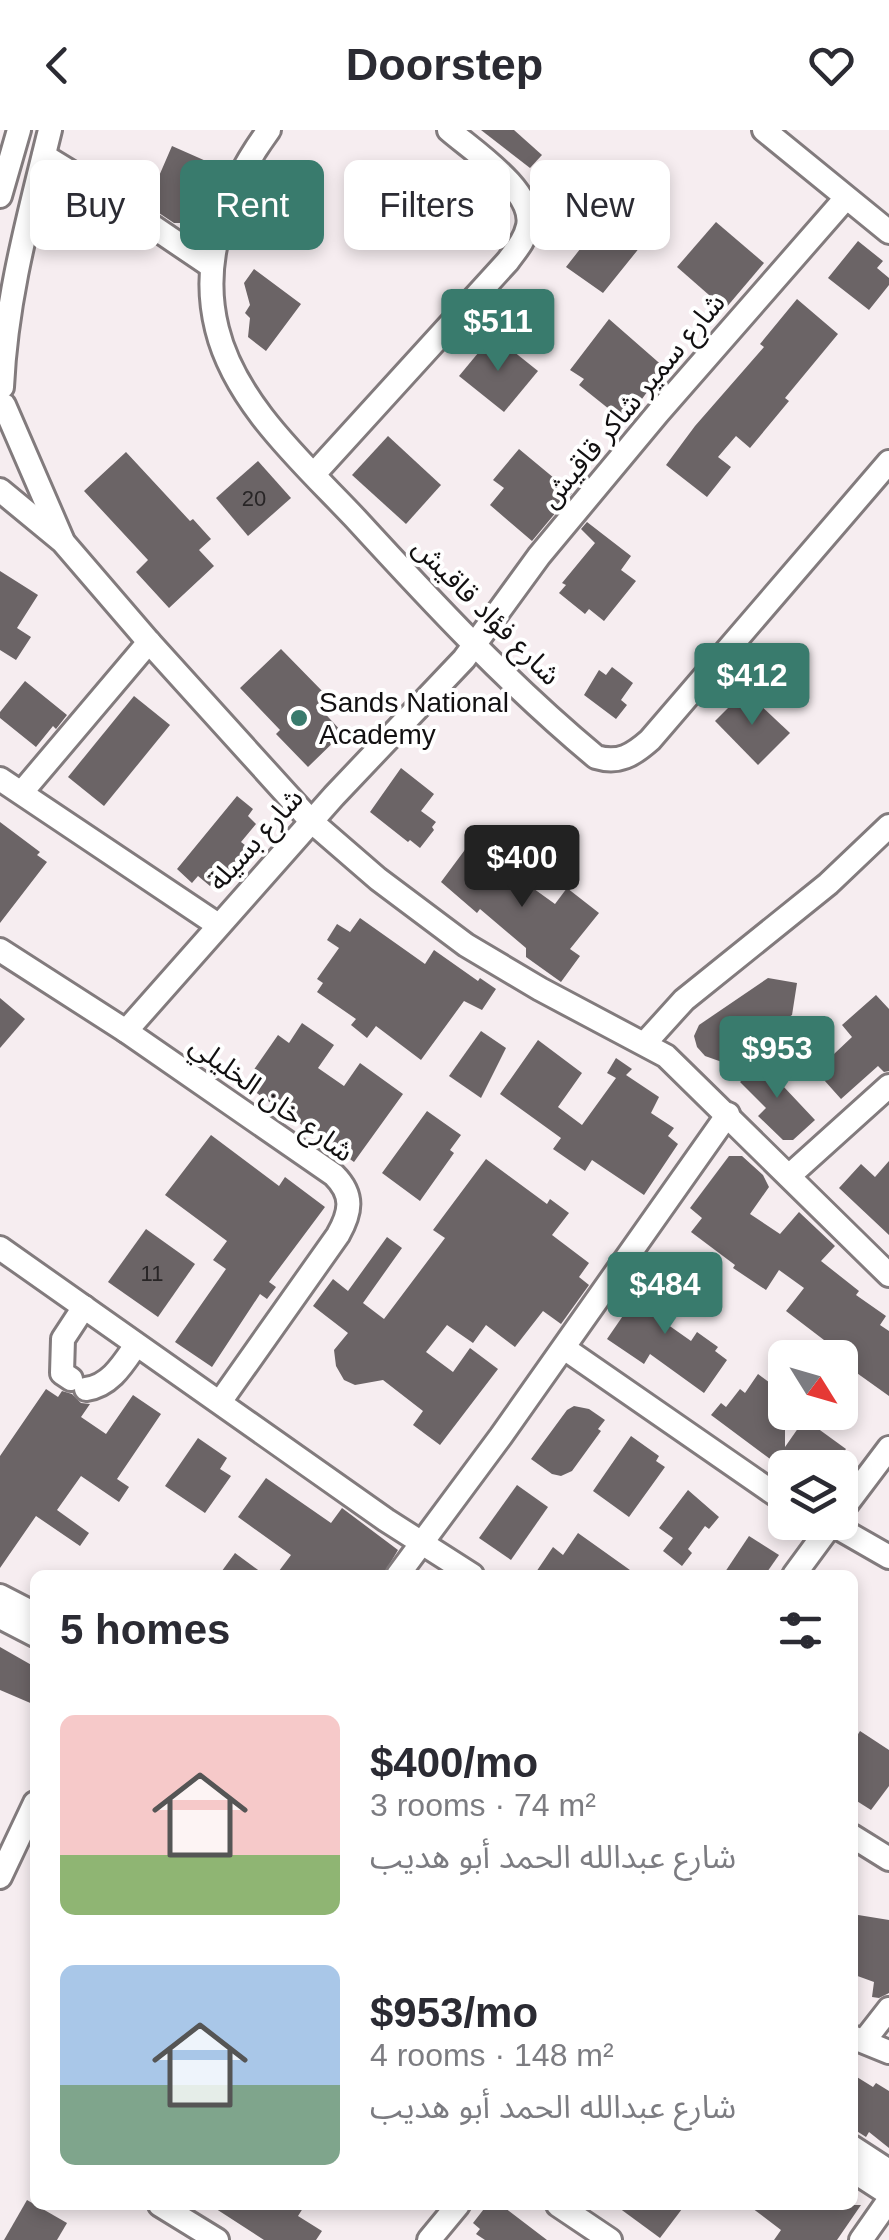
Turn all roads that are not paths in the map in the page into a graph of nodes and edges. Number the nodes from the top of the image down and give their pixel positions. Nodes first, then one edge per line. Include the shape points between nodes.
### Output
1 (19, 130) edge
2 (50, 130) edge
3 (268, 130) edge
4 (449, 130) edge
5 (764, 130) edge
6 (44, 156) junction
7 (0, 196) edge
8 (845, 199) junction
9 (889, 232) edge
10 (211, 266) junction
11 (2, 399) edge
12 (889, 462) edge
13 (314, 474) junction
14 (0, 490) edge
15 (64, 542) junction
16 (148, 642) junction
17 (473, 647) junction
18 (0, 779) edge
19 (22, 792) junction
20 (312, 822) junction
21 (889, 826) edge
22 (218, 924) junction
23 (0, 950) edge
24 (126, 1031) junction
25 (645, 1042) junction
26 (889, 1086) edge
27 (728, 1114) junction
28 (789, 1176) junction
29 (0, 1248) edge
30 (889, 1275) edge
31 (84, 1307) junction
32 (136, 1345) junction
33 (564, 1348) junction
34 (220, 1402) junction
35 (889, 1448) edge
36 (858, 1488) edge
37 (768, 1489) edge
38 (858, 1537) edge
39 (819, 1540) edge
40 (422, 1544) junction
41 (889, 1556) edge
42 (402, 1570) edge
43 (464, 1570) edge
44 (798, 1570) edge
45 (0, 1596) edge
46 (30, 1611) edge
47 (0, 1617) edge
48 (30, 1632) edge
49 (30, 1813) edge
50 (858, 1840) edge
51 (889, 1860) edge
52 (2, 1866) edge
53 (889, 2009) edge
54 (858, 2039) edge
55 (889, 2052) edge
56 (858, 2151) edge
57 (889, 2171) edge
58 (858, 2174) edge
59 (889, 2197) edge
60 (168, 2210) edge
61 (454, 2210) edge
62 (565, 2210) edge
63 (217, 2240) edge
64 (429, 2240) edge
65 (610, 2240) edge
66 (862, 2240) edge

1 - 7 street
2 - 6 street
3 - 10 street, شارع فؤاد قاقيش via 226,204
4 - 13 street via 526,202 525,238
5 - 8 street
6 - 10 street
6 - 11 street via 16,265
8 - 9 street
8 - 17 street, شارع سمير شاكر قاقيش via 622,456
10 - 13 street, شارع فؤاد قاقيش via 224,352 254,403
11 - 15 street
12 - 17 street, شارع فؤاد قاقيش via 650,740 628,756 596,758
13 - 17 street, شارع فؤاد قاقيش
14 - 15 street
15 - 16 street
16 - 19 street
16 - 20 street
17 - 20 street, شارع بسيلة
18 - 19 street
19 - 22 street
20 - 22 street, شارع بسيلة
20 - 25 street via 466,945
21 - 25 street via 684,1000
22 - 24 street, شارع بسيلة
23 - 24 street, شارع خان الخليلي
24 - 34 street, شارع خان الخليلي via 334,1174 348,1194 338,1236
25 - 27 street
26 - 28 street
27 - 28 street
27 - 33 street
28 - 30 street
29 - 31 street
31 - 32 street
31 - 32 street via 62,1339 62,1372 78,1384 98,1388
32 - 34 street
33 - 37 street
33 - 40 street
34 - 40 street
35 - 36 street
38 - 41 street
39 - 44 street
40 - 42 street
40 - 43 street
45 - 46 street
47 - 48 street
49 - 52 street
50 - 51 street
53 - 54 street
54 - 55 street
56 - 57 street
58 - 59 street
59 - 66 street
60 - 63 street
61 - 64 street
62 - 65 street

